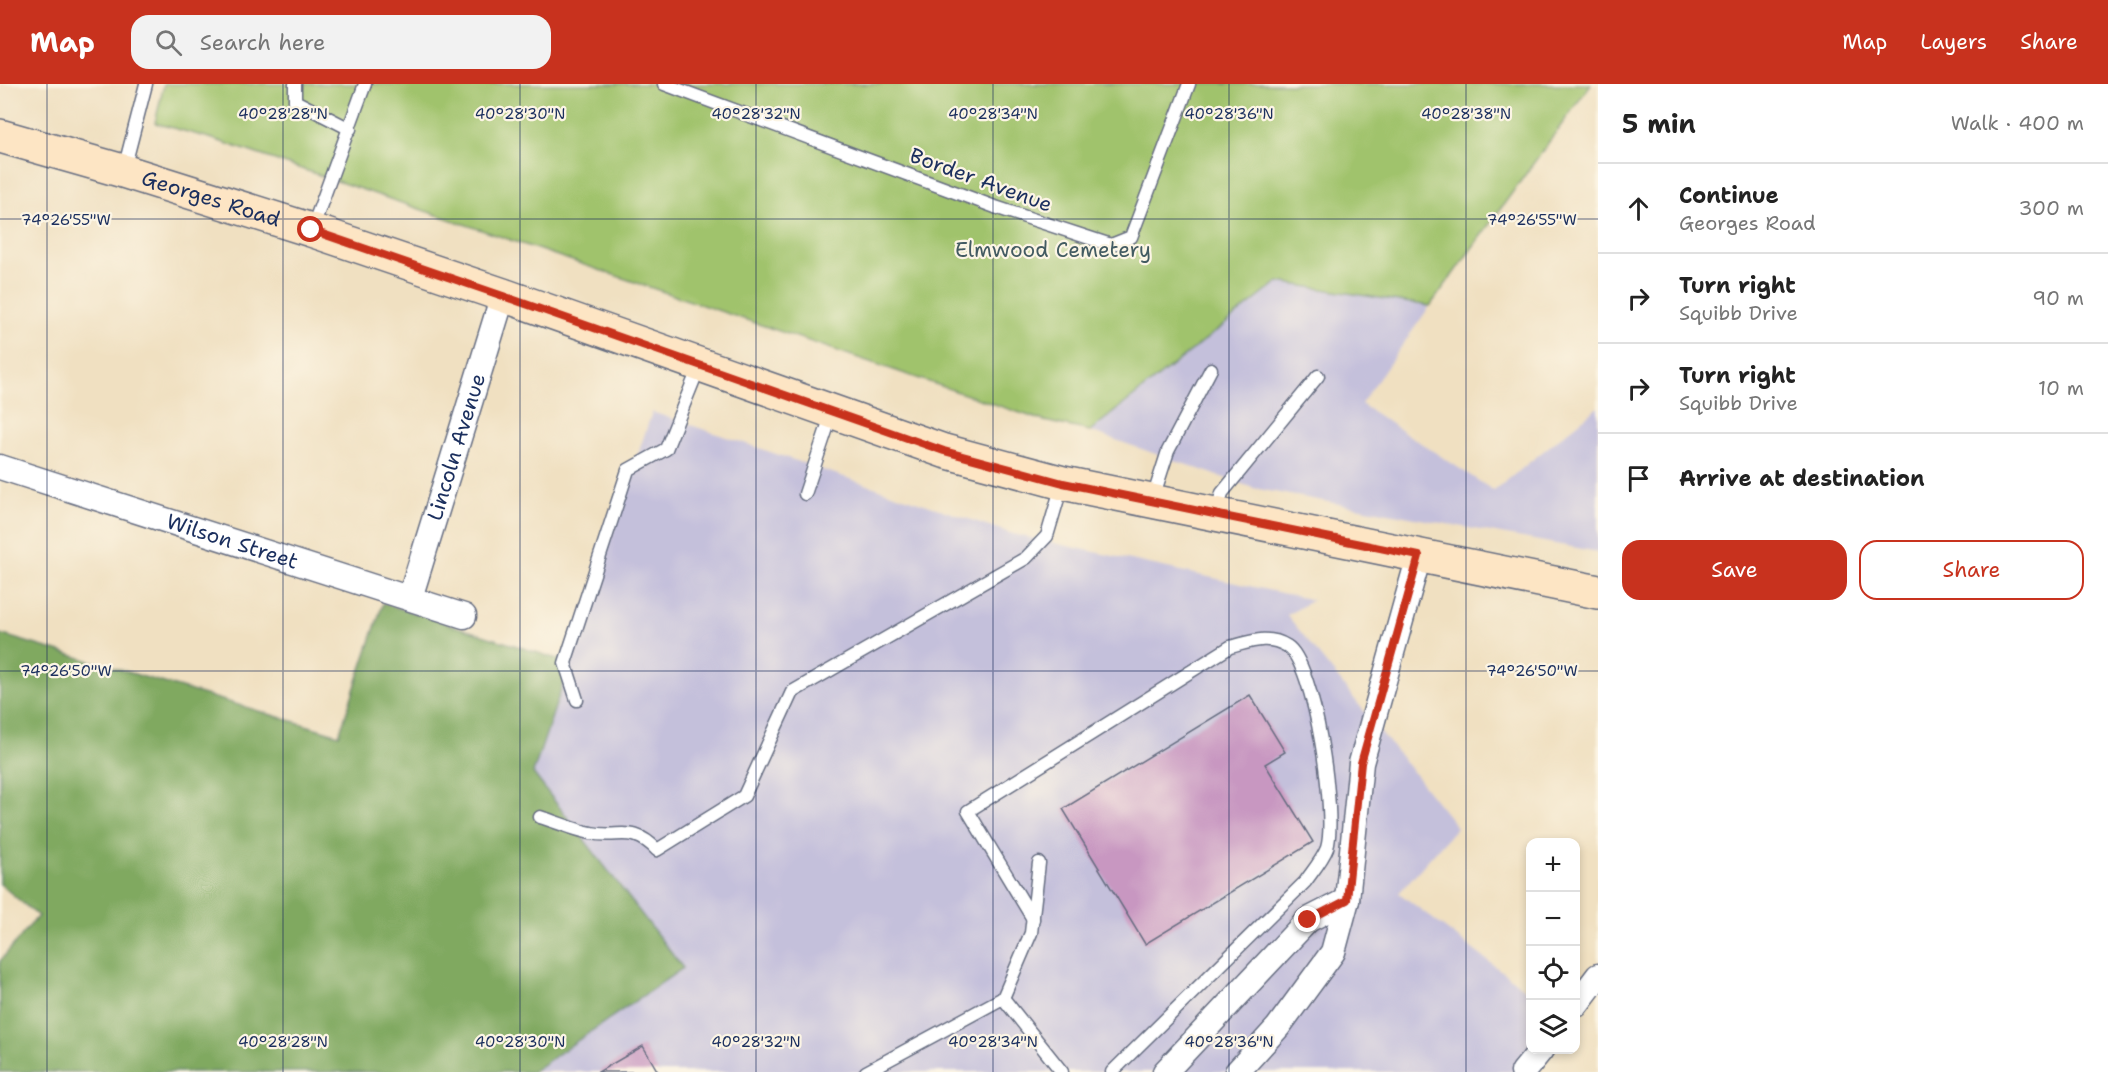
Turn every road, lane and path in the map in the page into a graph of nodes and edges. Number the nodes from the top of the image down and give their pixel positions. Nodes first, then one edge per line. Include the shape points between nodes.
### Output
1 (146, 84) edge
2 (295, 84) edge
3 (365, 84) edge
4 (664, 84) edge
5 (1189, 84) edge
6 (350, 129) junction
7 (0, 136) edge
8 (123, 171) junction
9 (311, 230) junction
10 (503, 296) junction
11 (700, 366) junction
12 (1211, 369) dead end
13 (1318, 376) dead end
14 (832, 413) junction
15 (0, 467) edge
16 (1063, 483) junction
17 (806, 494) dead end
18 (1159, 504) junction
19 (1215, 515) junction
20 (1419, 556) junction
21 (1598, 592) edge
22 (410, 598) junction
23 (464, 616) dead end
24 (577, 700) dead end
25 (540, 817) dead end
26 (1039, 863) dead end
27 (1347, 900) junction
28 (1033, 919) junction
29 (1598, 976) edge
30 (1004, 998) junction
31 (1579, 1000) edge
32 (1538, 1054) edge
33 (866, 1072) edge
34 (1062, 1072) edge
35 (1112, 1072) edge
36 (1165, 1072) edge
37 (1237, 1072) edge
38 (1524, 1072) edge

1 - 8 lane
2 - 6 lane via 295,101
3 - 6 lane
4 - 5 lane, Border Avenue via 994,207 1111,245 1131,237
6 - 9 lane
7 - 8 street, Georges Road
8 - 9 street, Georges Road
9 - 10 street, Georges Road
10 - 11 street, Georges Road
10 - 22 street, Lincoln Avenue
11 - 14 street, Georges Road
11 - 24 lane via 666,449 627,470 564,663
12 - 18 lane via 1168,450
13 - 19 lane via 1222,493
14 - 16 street, Georges Road via 944,451
14 - 17 lane
15 - 22 street, Wilson Street
16 - 18 street, Georges Road
16 - 25 lane via 1047,536 1026,558 792,692 744,796 657,850 645,838 625,833 592,834
18 - 19 street, Georges Road
19 - 20 street, Georges Road
20 - 21 street, Georges Road
20 - 27 street via 1361,763
22 - 23 street, Wilson Street
26 - 28 lane
27 - 36 street via 1308,920
27 - 37 street via 1333,952 1278,1027
28 - 30 lane
28 - 35 lane via 968,811 1230,647 1262,638 1288,646 1304,670 1317,713 1329,807 1327,848 1305,882
29 - 31 street
30 - 33 lane
30 - 34 lane
32 - 38 street

